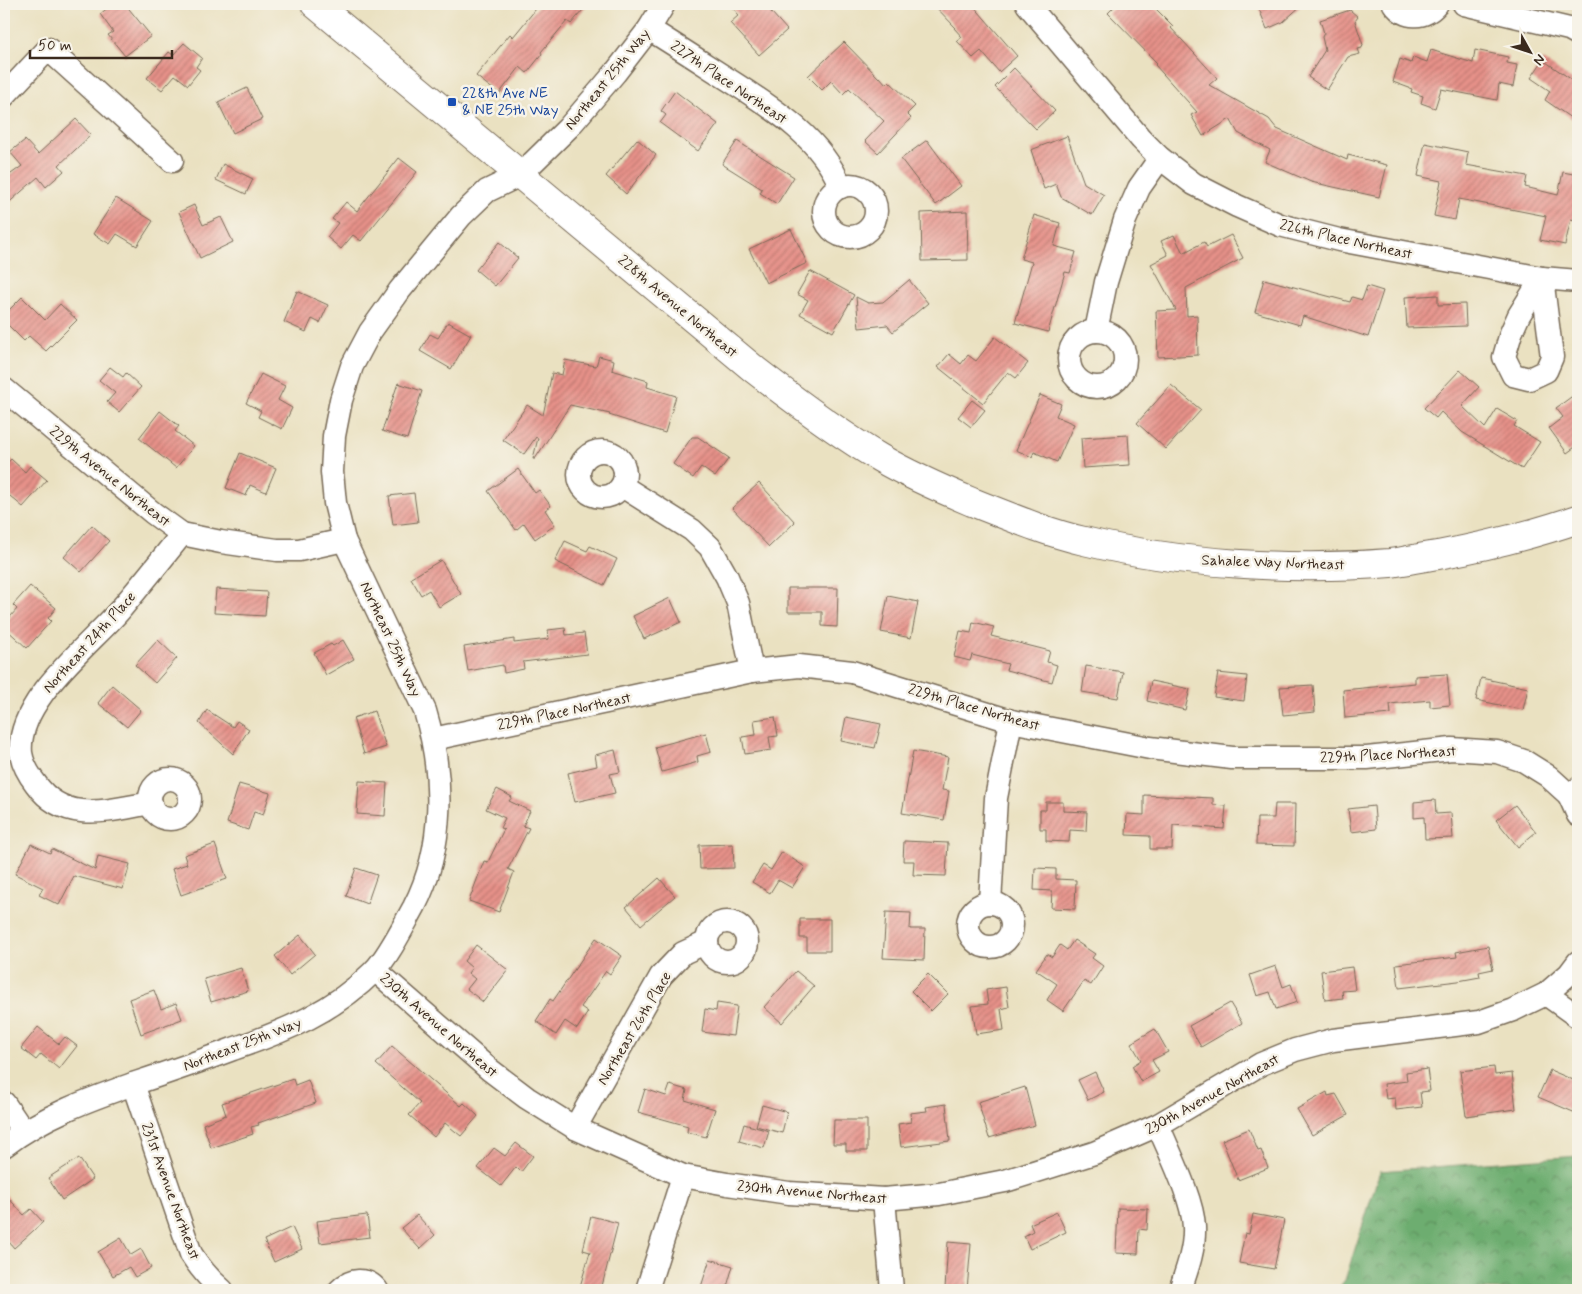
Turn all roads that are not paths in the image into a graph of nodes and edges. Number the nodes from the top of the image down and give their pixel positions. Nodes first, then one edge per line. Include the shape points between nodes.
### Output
1 (315, 4) edge
2 (664, 4) edge
3 (1027, 4) edge
4 (1394, 4) edge
5 (1438, 4) edge
6 (1464, 4) edge
7 (649, 29) junction
8 (1578, 34) edge
9 (4, 96) edge
10 (1160, 158) junction
11 (172, 161) dead end
12 (520, 175) junction
13 (841, 187) dead end
14 (1578, 281) edge
15 (1096, 331) dead end
16 (4, 389) edge
17 (622, 486) dead end
18 (1578, 519) edge
19 (182, 534) junction
20 (344, 540) junction
21 (1084, 541) joint
22 (752, 671) junction
23 (1011, 721) junction
24 (433, 738) junction
25 (1573, 792) edge
26 (150, 803) dead end
27 (1578, 815) edge
28 (990, 902) dead end
29 (707, 942) dead end
30 (1578, 962) edge
31 (375, 970) junction
32 (1546, 994) junction
33 (1578, 1016) edge
34 (133, 1084) junction
35 (4, 1103) edge
36 (1158, 1125) junction
37 (575, 1128) junction
38 (23, 1131) junction
39 (4, 1146) edge
40 (683, 1176) junction
41 (884, 1199) junction
42 (222, 1290) edge
43 (340, 1290) edge
44 (377, 1290) edge
45 (647, 1290) edge
46 (892, 1290) edge
47 (1180, 1290) edge

1 - 12 main road, 228th Avenue Northeast
2 - 7 street, Northeast 25th Way
3 - 10 street, 226th Place Northeast
4 - 5 street via 1408,15 1416,16
6 - 8 street
7 - 12 street, Northeast 25th Way via 568,128
7 - 13 street, 227th Place Northeast via 773,108 819,150
9 - 11 street via 48,49
10 - 14 street, 226th Place Northeast via 1194,184 1280,225 1339,240 1542,278
10 - 15 street via 1139,188 1125,220 1106,282
12 - 20 street, Northeast 25th Way via 487,191 462,216 400,290 370,332 352,366 334,436 332,472
12 - 21 main road, 228th Avenue Northeast via 755,370 831,427 881,459 939,488 1020,521
16 - 19 street, 229th Avenue Northeast
17 - 22 street via 692,530 710,547 728,577 738,604
18 - 21 main road, Sahalee Way Northeast via 1488,546 1392,563 1322,567 1176,558
19 - 20 street, 229th Avenue Northeast via 277,550 298,550
19 - 26 street, Northeast 24th Place via 120,610 50,683 32,710 23,733 21,754 28,773 41,791 57,804 78,812 98,812
20 - 24 street, Northeast 25th Way via 425,711
22 - 23 street, 229th Place Northeast via 799,666 852,672
22 - 24 street, 229th Place Northeast
23 - 25 street, 229th Place Northeast via 1150,748 1232,758 1367,758 1452,749 1497,752 1524,761
23 - 28 street via 996,798
24 - 31 street, Northeast 25th Way via 439,782 433,858 420,895
25 - 27 street, 229th Place Northeast
29 - 37 street, Northeast 26th Place via 683,953 661,976
30 - 32 street
31 - 34 street, Northeast 25th Way via 342,999 279,1034
31 - 37 street, 230th Avenue Northeast via 490,1070
32 - 33 street
32 - 36 street, 230th Avenue Northeast via 1478,1022 1333,1040 1295,1050 1261,1064
34 - 38 street, Northeast 25th Way via 98,1096
34 - 42 street, 231st Avenue Northeast via 191,1254
35 - 38 street
36 - 41 street, 230th Avenue Northeast via 1094,1153 1005,1181 939,1194
36 - 47 street via 1189,1200 1194,1226 1192,1247
37 - 40 street, 230th Avenue Northeast
38 - 39 street, Northeast 25th Way
40 - 41 street, 230th Avenue Northeast via 789,1193
40 - 45 street
41 - 46 street
43 - 44 street via 345,1284 360,1281

